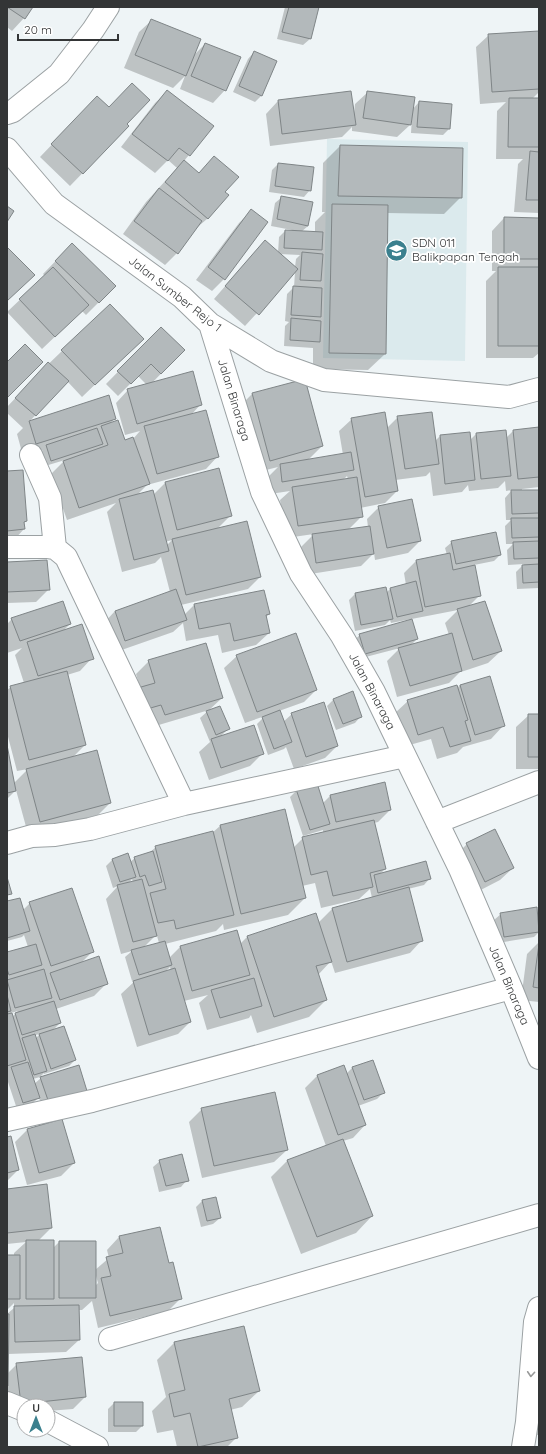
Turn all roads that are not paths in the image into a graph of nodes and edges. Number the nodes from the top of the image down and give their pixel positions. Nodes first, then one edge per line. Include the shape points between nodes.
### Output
1 (108, 7) edge
2 (7, 113) edge
3 (7, 149) edge
4 (210, 324) junction
5 (539, 388) edge
6 (31, 455) dead end
7 (7, 547) edge
8 (55, 548) junction
9 (405, 756) junction
10 (539, 782) edge
11 (184, 804) junction
12 (437, 822) junction
13 (7, 843) edge
14 (511, 988) junction
15 (539, 1058) edge
16 (7, 1120) edge
17 (539, 1215) edge
18 (539, 1308) edge
19 (110, 1339) dead end
20 (56, 1425) edge
21 (97, 1447) edge
22 (523, 1447) edge

1 - 2 street via 59,74
3 - 4 street, Jalan Sumber Rejo 1 via 54,204 182,297
4 - 5 street, Jalan Sumber Rejo 1 via 271,361 324,380 509,397
4 - 9 street, Jalan Binaraga via 262,492 301,574 342,636
6 - 8 street via 50,498
7 - 8 street
8 - 11 street via 66,557
9 - 11 street
9 - 12 street, Jalan Binaraga
10 - 12 street
11 - 13 street via 90,828 55,835 32,836
12 - 14 street, Jalan Binaraga
14 - 15 street, Jalan Binaraga
14 - 16 street via 92,1101
17 - 19 street
18 -> 22 street via 535,1322
20 - 21 street

